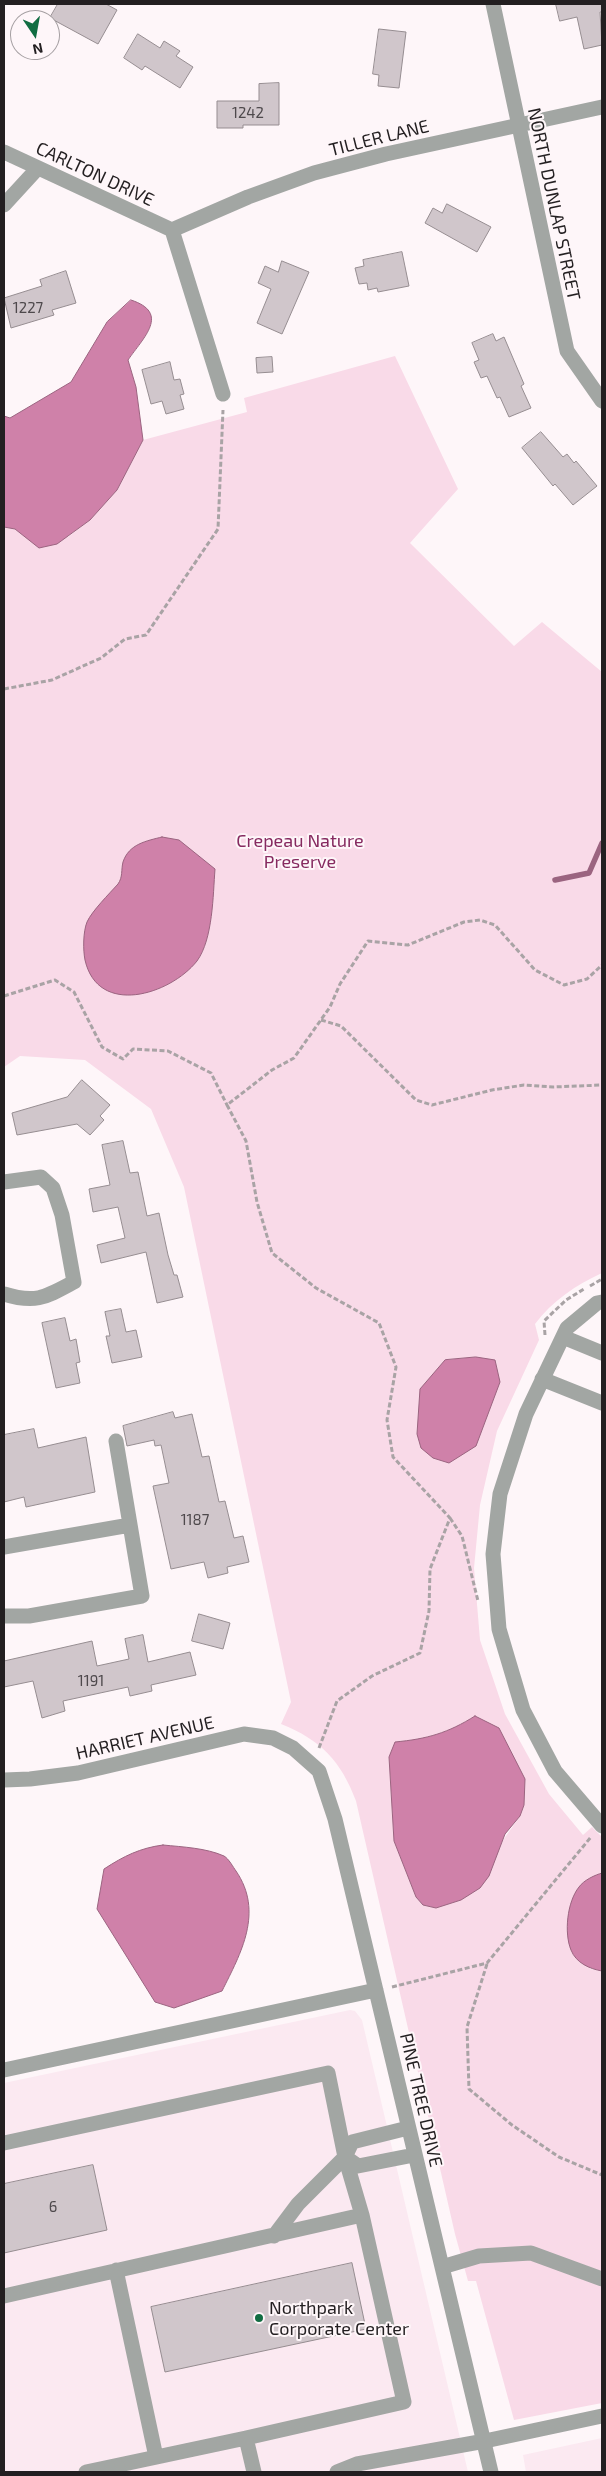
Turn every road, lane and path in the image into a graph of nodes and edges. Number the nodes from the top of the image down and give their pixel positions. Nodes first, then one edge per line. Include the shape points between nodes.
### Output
1 (493, 4) edge
2 (602, 107) edge
3 (518, 125) junction
4 (4, 152) edge
5 (37, 169) junction
6 (4, 205) edge
7 (172, 230) junction
8 (223, 394) joint
9 (602, 401) edge
10 (4, 689) edge
11 (602, 965) edge
12 (4, 996) edge
13 (321, 1020) junction
14 (602, 1085) edge
15 (227, 1105) junction
16 (4, 1182) edge
17 (4, 1294) edge
18 (602, 1302) edge
19 (563, 1337) junction
20 (602, 1353) edge
21 (542, 1379) junction
22 (602, 1403) edge
23 (116, 1441) dead end
24 (130, 1525) junction
25 (4, 1548) edge
26 (4, 1616) edge
27 (319, 1771) junction
28 (4, 1780) edge
29 (602, 1826) edge
30 (586, 1844) dead end
31 (487, 1963) junction
32 (410, 1983) dead end
33 (376, 1990) junction
34 (4, 2070) edge
35 (408, 2128) junction
36 (4, 2142) edge
37 (414, 2155) junction
38 (345, 2157) junction
39 (602, 2176) edge
40 (362, 2215) junction
41 (274, 2236) junction
42 (442, 2266) junction
43 (116, 2270) junction
44 (602, 2279) edge
45 (4, 2296) edge
46 (602, 2416) edge
47 (246, 2438) junction
48 (485, 2441) junction
49 (156, 2457) junction
50 (91, 2472) edge
51 (254, 2472) edge
52 (337, 2472) edge
53 (491, 2472) edge

1 - 3 street, NORTH DUNLAP STREET
2 - 3 street, TILLER LANE
3 - 7 street, TILLER LANE via 314,173 248,196
3 - 9 street, NORTH DUNLAP STREET via 567,351
4 - 5 street, CARLTON DRIVE
5 - 6 street
5 - 7 street, CARLTON DRIVE
7 - 8 street
8 - 10 path via 218,528 146,635 125,639 101,658 52,680
11 - 13 path via 587,978 564,985 535,970 495,925 480,920 464,922 408,946 368,941
12 - 15 path via 55,980 74,992 102,1047 123,1059 133,1049 168,1050 211,1073
13 - 14 path via 341,1026 416,1100 432,1105 524,1085
13 - 15 path via 294,1058 272,1070
15 - 27 path via 246,1141 257,1202 272,1253 316,1288 379,1323 396,1368 387,1420 393,1457 450,1518 430,1569 430,1611 420,1653 372,1676 337,1701 319,1747
16 - 17 street via 41,1177 53,1188 62,1214 74,1282 48,1295 24,1300
18 - 19 street via 567,1328
19 - 20 street
19 - 21 street
21 - 22 street
21 - 29 street via 526,1414 500,1494 493,1554 499,1629 527,1718 555,1771
23 - 24 street
24 - 25 street
24 - 26 street via 142,1596 29,1616
27 - 28 street, HARRIET AVENUE via 293,1748 273,1738 244,1734 78,1773
27 - 33 street, PINE TREE DRIVE via 335,1819
30 - 31 path
31 - 32 path
31 - 39 path via 467,2027 469,2090 559,2157
33 - 34 street
33 - 35 street, PINE TREE DRIVE
35 - 37 street, PINE TREE DRIVE
35 - 38 street via 352,2142
36 - 38 street via 328,2072
37 - 38 street via 358,2166
37 - 42 street, PINE TREE DRIVE
38 - 40 street
38 - 41 street via 298,2204
40 - 41 street
40 - 47 street via 404,2402
41 - 43 street
42 - 44 street via 479,2256 531,2253
42 - 48 street, PINE TREE DRIVE
43 - 45 street
43 - 49 street
46 - 48 street
47 - 49 street
47 - 51 street
48 - 52 street via 357,2464
48 - 53 street, PINE TREE DRIVE
49 - 50 street

